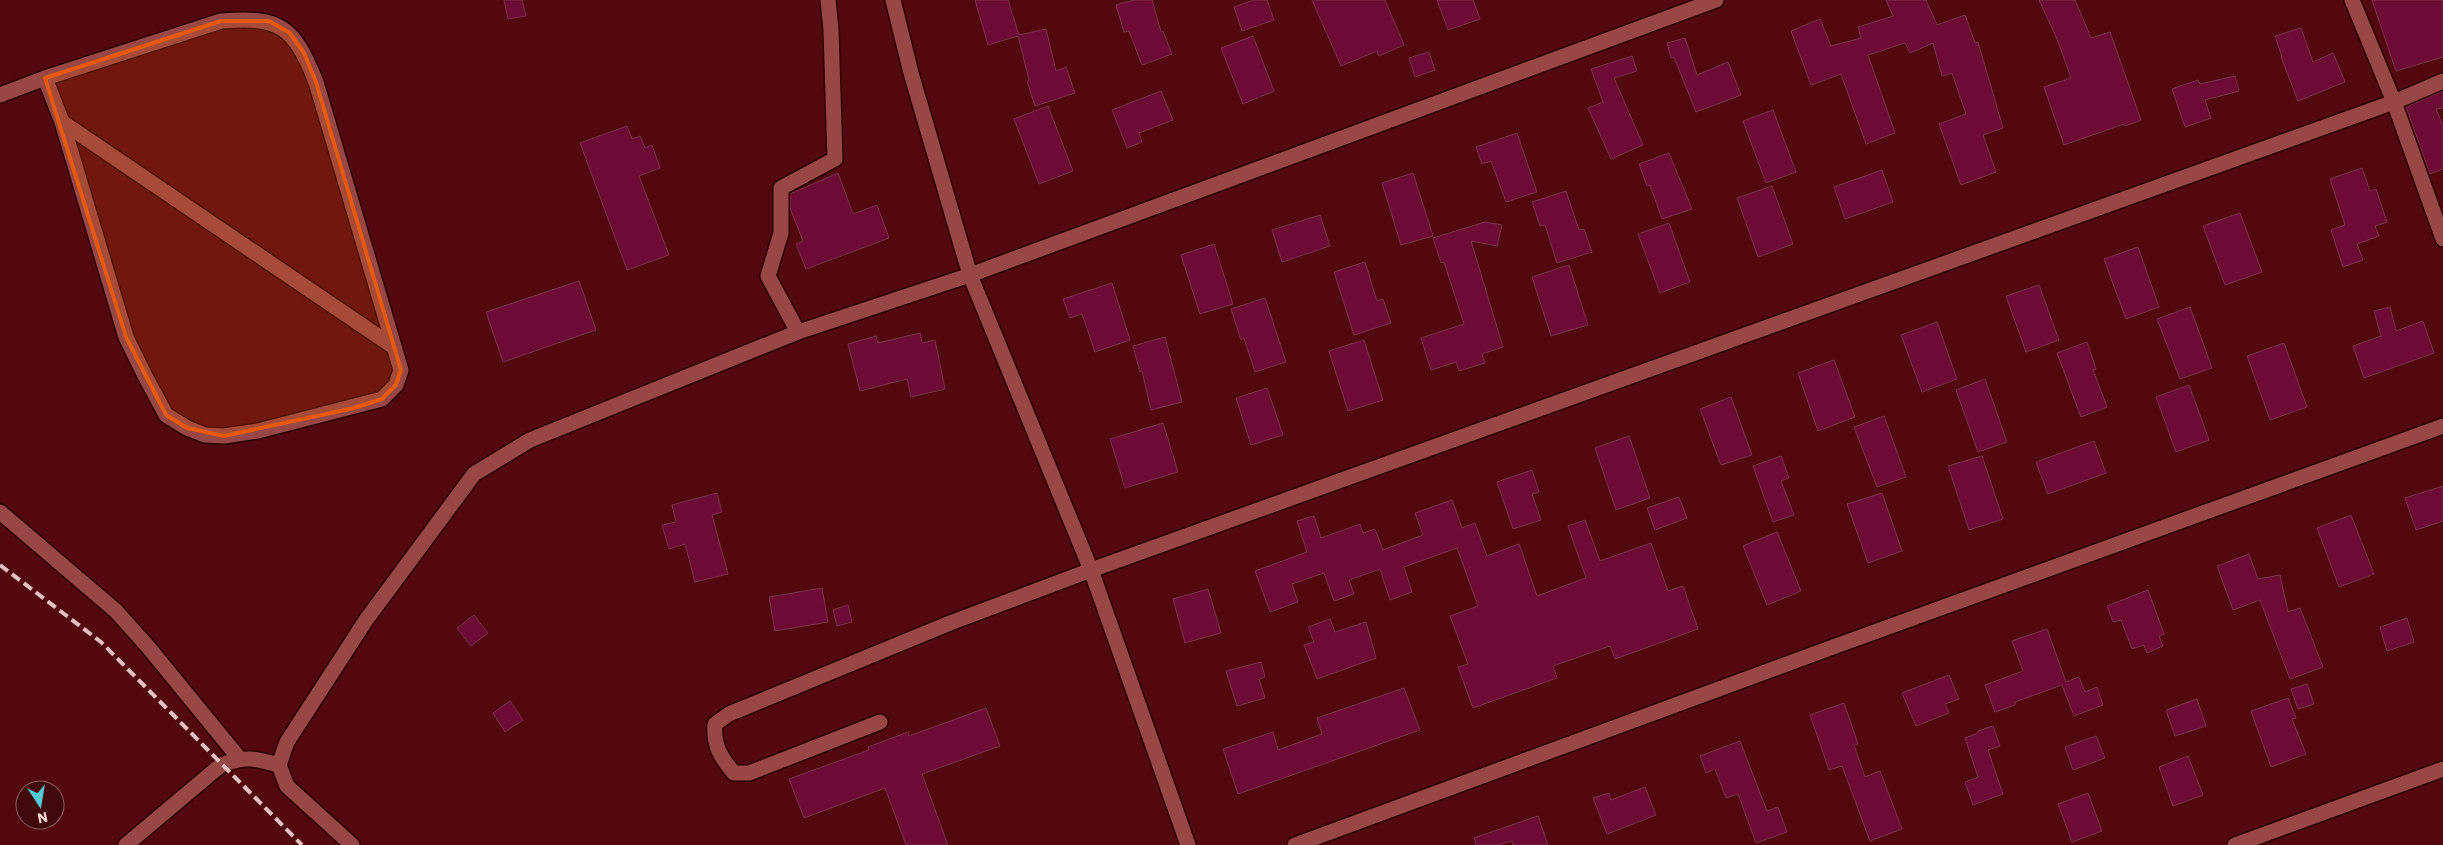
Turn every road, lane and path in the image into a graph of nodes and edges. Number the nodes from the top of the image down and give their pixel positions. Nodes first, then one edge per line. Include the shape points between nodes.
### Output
1 (828, 0) edge
2 (893, 0) edge
3 (1716, 0) edge
4 (2352, 0) edge
5 (45, 78) junction
6 (2443, 81) edge
7 (0, 95) edge
8 (2394, 102) junction
9 (62, 122) junction
10 (2443, 240) edge
11 (970, 275) junction
12 (798, 332) junction
13 (394, 347) junction
14 (2443, 426) edge
15 (0, 512) edge
16 (1091, 570) junction
17 (880, 722) dead end
18 (239, 758) junction
19 (279, 765) junction
20 (2443, 769) edge
21 (126, 845) edge
22 (352, 845) edge
23 (1188, 845) edge
24 (1295, 845) edge
25 (2235, 845) edge

1 - 12 street via 835,159 781,188 781,233 768,276
2 - 11 street
3 - 11 street
4 - 8 street
5 - 7 street
5 - 9 street
5 - 13 street via 221,21 269,21 290,33 304,52 316,82
6 - 8 street
8 - 10 street
8 - 16 street
9 - 13 street
9 - 13 street via 126,337 166,415 205,435 224,436 258,431 382,400 396,385 401,370
11 - 12 street
11 - 16 street
12 - 19 street via 530,440 474,474 366,620 287,742
14 - 24 street
15 - 18 street via 116,611
16 - 17 street via 753,702 714,724 714,739 722,759 734,773 749,773
16 - 23 street
18 - 19 street
18 - 21 street via 221,764
19 - 22 street via 287,786
20 - 25 street

